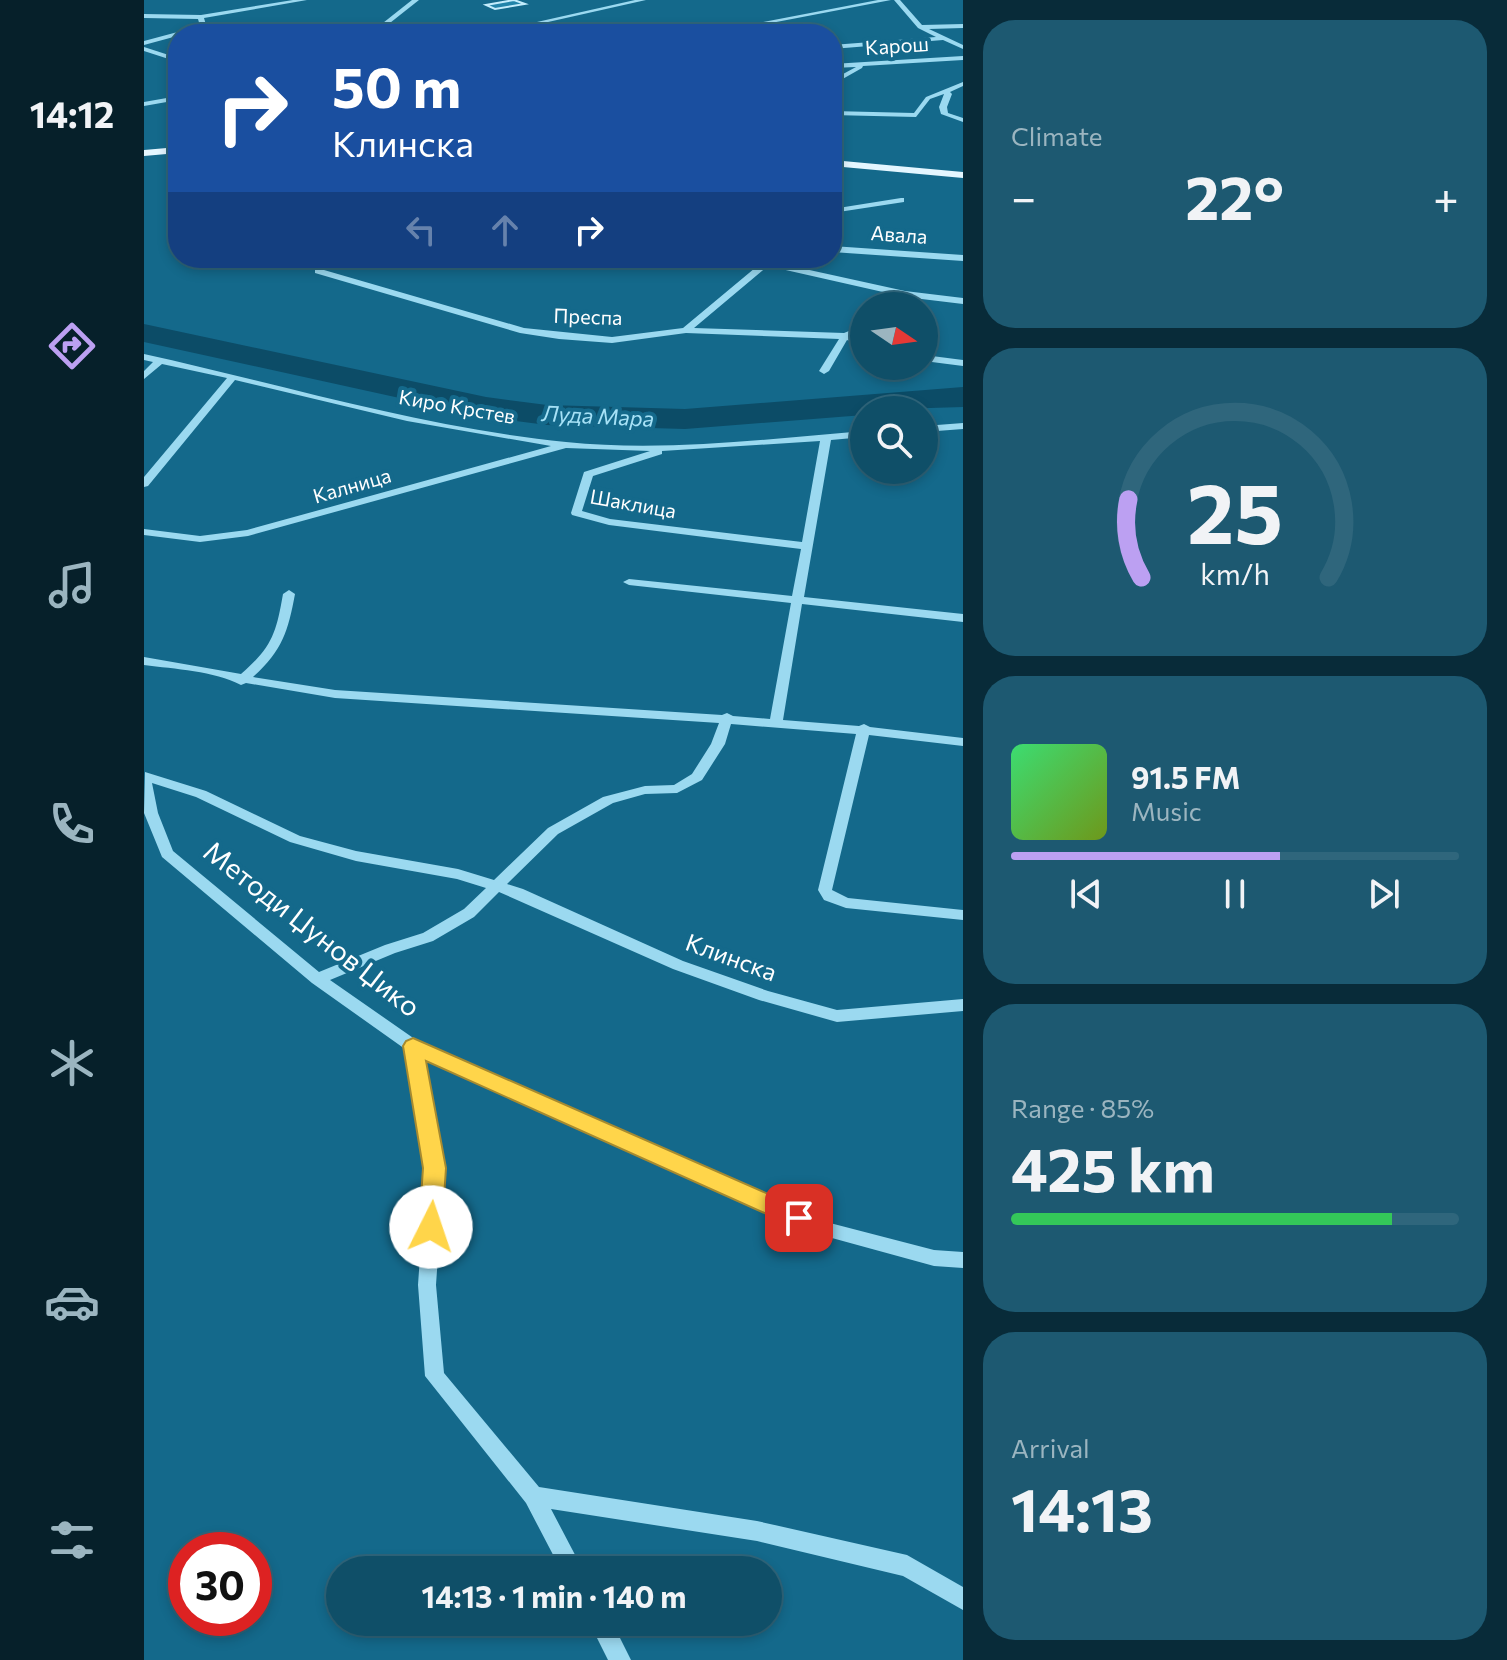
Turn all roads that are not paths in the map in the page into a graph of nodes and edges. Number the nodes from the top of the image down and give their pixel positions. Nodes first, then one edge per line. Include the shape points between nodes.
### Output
1 (304, 0) edge
2 (416, 0) edge
3 (643, 0) edge
4 (888, 0) edge
5 (897, 0) edge
6 (632, 1) edge
7 (144, 16) edge
8 (201, 17) junction
9 (202, 24) edge
10 (385, 24) edge
11 (530, 24) edge
12 (757, 24) edge
13 (963, 26) edge
14 (920, 27) junction
15 (168, 38) edge
16 (943, 38) junction
17 (860, 45) junction
18 (144, 46) edge
19 (842, 46) edge
20 (963, 47) edge
21 (168, 56) edge
22 (963, 58) edge
23 (867, 64) junction
24 (842, 65) edge
25 (842, 78) edge
26 (963, 84) edge
27 (945, 91) junction
28 (168, 100) edge
29 (144, 104) edge
30 (842, 113) edge
31 (963, 120) edge
32 (168, 151) edge
33 (144, 153) edge
34 (842, 164) edge
35 (963, 175) edge
36 (901, 200) dead end
37 (842, 209) edge
38 (842, 250) edge
39 (963, 258) edge
40 (322, 268) edge
41 (760, 268) edge
42 (801, 268) edge
43 (897, 292) edge
44 (938, 298) edge
45 (963, 301) edge
46 (686, 330) junction
47 (850, 334) edge
48 (845, 336) junction
49 (850, 338) edge
50 (144, 357) edge
51 (160, 360) junction
52 (938, 360) edge
53 (963, 363) edge
54 (824, 371) dead end
55 (144, 376) edge
56 (233, 377) junction
57 (963, 426) edge
58 (938, 428) edge
59 (850, 435) edge
60 (826, 437) junction
61 (566, 444) junction
62 (667, 449) junction
63 (144, 484) edge
64 (144, 532) edge
65 (807, 546) junction
66 (629, 582) dead end
67 (289, 594) dead end
68 (797, 598) junction
69 (963, 618) edge
70 (144, 661) edge
71 (241, 681) junction
72 (727, 717) junction
73 (776, 721) junction
74 (864, 728) junction
75 (963, 742) edge
76 (144, 776) edge
77 (496, 886) junction
78 (963, 915) edge
79 (317, 979) junction
80 (963, 1005) edge
81 (413, 1046) junction
82 (963, 1260) edge
83 (533, 1496) junction
84 (565, 1556) edge
85 (963, 1599) edge
86 (607, 1636) edge
87 (620, 1660) edge

1 - 8 street
2 - 10 street
3 - 6 street
4 - 12 street
5 - 14 street
6 - 11 street
7 - 8 street
8 - 9 street
13 - 14 street
14 - 16 street
15 - 18 street
16 - 17 street
16 - 20 street
17 - 19 street
17 - 23 street
18 - 21 street
22 - 23 street, Карош
23 - 24 street, Карош
23 - 25 street
26 - 27 street
27 - 30 street via 928,98 916,115
27 - 31 street via 945,114
28 - 29 street
32 - 33 main road
34 - 35 main road
36 - 37 street
38 - 39 street, Авала
40 - 46 street, Преспа via 318,271 535,333 612,340
41 - 46 street
42 - 43 street
44 - 45 street
46 - 48 street, Преспа
47 - 48 street
48 - 49 street, Преспа
48 - 54 street
50 - 51 street, Киро Крстев
51 - 55 street
51 - 56 street, Киро Крстев
52 - 53 street
56 - 61 street, Киро Крстев via 428,422
56 - 63 street
57 - 58 street
59 - 60 street, Киро Крстев
60 - 62 street, Киро Крстев
60 - 65 street
61 - 62 street, Киро Крстев
61 - 64 street, Калница via 248,533 200,539
62 - 65 street, Шаклица via 588,474 576,513 609,522
65 - 68 street
66 - 68 street
67 - 71 street via 273,652
68 - 69 street
68 - 73 street
70 - 71 street
71 - 72 street via 333,694
72 - 73 street
72 - 77 street via 718,744 697,777 677,789 645,790 608,800 553,831
73 - 74 street
74 - 75 street
74 - 78 street via 825,890 846,903
76 - 77 street, Клинска via 201,794 295,839
76 - 79 street, Методи Џунов Џико via 167,854
77 - 79 street via 469,913 428,937
77 - 80 street, Клинска via 678,965 837,1016
79 - 81 street, Методи Џунов Џико
81 - 82 street via 827,1230 934,1258
81 - 83 street, Методи Џунов Џико via 435,1168 427,1285 435,1376
83 - 84 street, Методи Џунов Џико
83 - 85 street via 757,1531 907,1566
86 - 87 street

